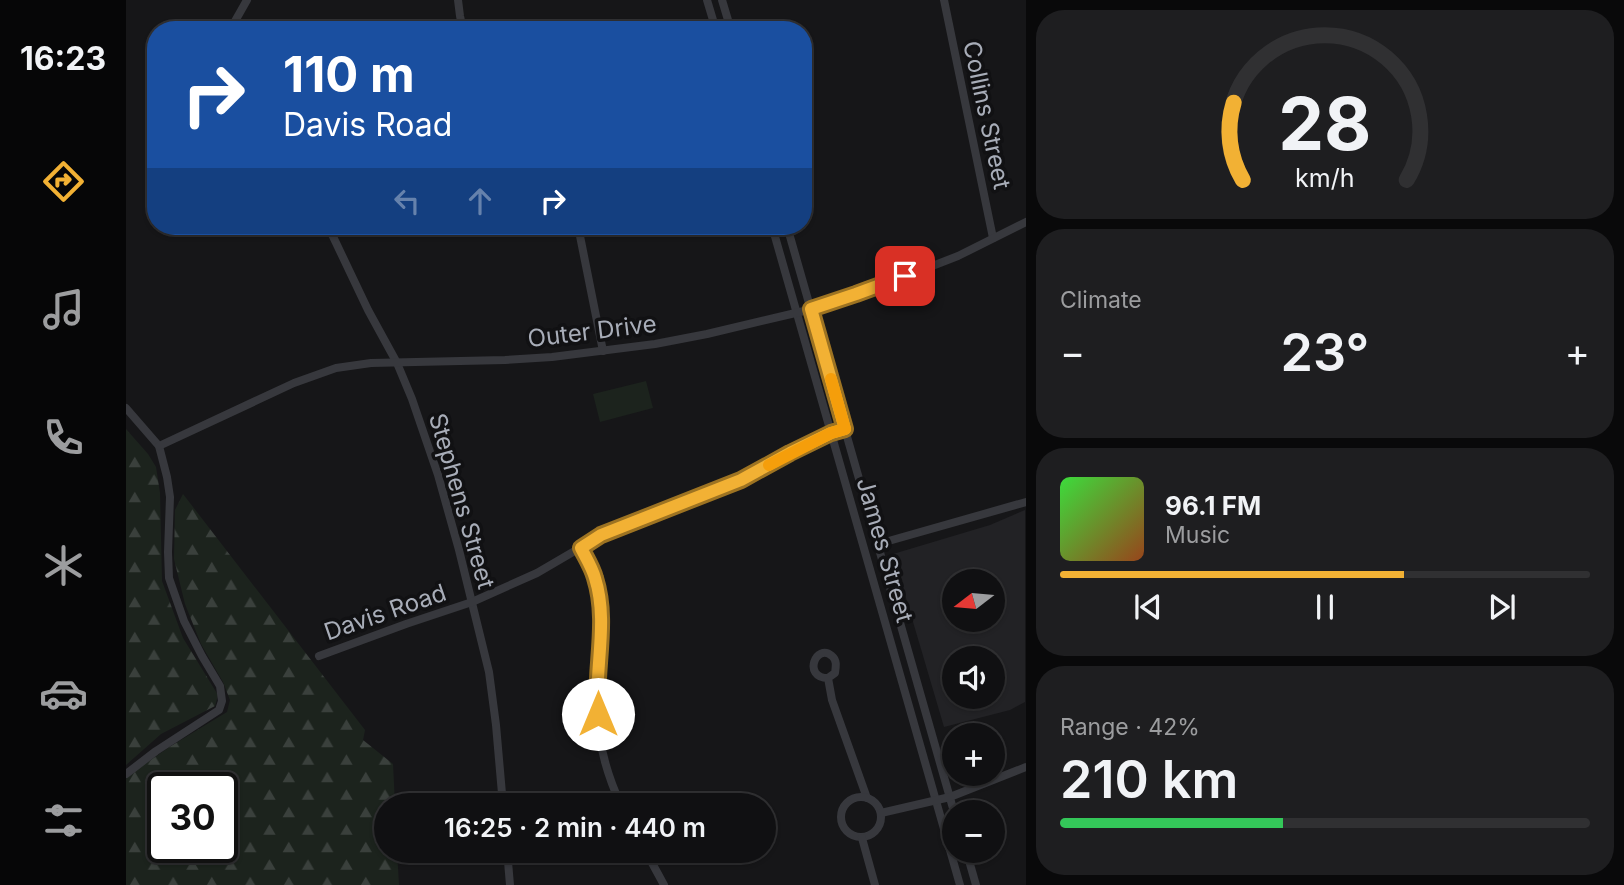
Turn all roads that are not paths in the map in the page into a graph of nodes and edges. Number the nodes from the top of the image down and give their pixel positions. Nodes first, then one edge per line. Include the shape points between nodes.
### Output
1 (247, 0) edge
2 (458, 0) edge
3 (707, 0) edge
4 (722, 0) edge
5 (944, 0) edge
6 (235, 21) edge
7 (461, 21) edge
8 (713, 21) edge
9 (728, 21) edge
10 (1026, 222) edge
11 (332, 235) edge
12 (580, 235) edge
13 (775, 235) edge
14 (790, 235) edge
15 (993, 238) junction
16 (811, 309) junction
17 (797, 313) junction
18 (603, 351) junction
19 (397, 363) junction
20 (126, 408) edge
21 (845, 429) junction
22 (831, 433) junction
23 (159, 446) junction
24 (1026, 502) edge
25 (878, 544) junction
26 (581, 548) junction
27 (472, 602) junction
28 (319, 656) dead end
29 (828, 678) dead end
30 (1026, 767) edge
31 (126, 774) edge
32 (502, 793) edge
33 (616, 793) edge
34 (950, 797) junction
35 (867, 798) junction
36 (937, 800) junction
37 (951, 800) edge
38 (881, 813) junction
39 (862, 838) junction
40 (508, 863) edge
41 (652, 863) edge
42 (970, 863) edge
43 (510, 885) edge
44 (664, 885) edge
45 (874, 885) edge
46 (960, 885) edge
47 (976, 885) edge

1 - 6 street
2 - 7 street
3 - 8 street
4 - 9 street
5 - 15 street, Collins Street
10 - 15 street, Outer Drive
11 - 19 street, Stephens Street
12 - 18 street
13 - 17 street, James Street
14 - 16 street, James Street
15 - 16 street, Outer Drive via 940,263
16 - 17 street, Outer Drive
16 - 21 street, James Street
17 - 18 street, Outer Drive
17 - 22 street, James Street
18 - 19 street, Outer Drive
19 - 23 street, Outer Drive via 359,364 318,373
19 - 27 street, Stephens Street via 438,475
20 - 23 street
21 - 22 street, Davis Road
21 - 25 street, James Street
22 - 26 street, Davis Road via 741,480 601,535
22 - 36 street, James Street
23 - 31 street via 170,496 172,590 191,636 219,683 222,701 212,715
24 - 25 street
25 - 34 street, James Street
26 - 27 street, Davis Road
26 - 33 street via 598,588 601,627 596,697 607,769
27 - 28 street, Davis Road
27 - 32 street, Stephens Street via 489,672
29 - 35 street
30 - 34 street
34 - 36 street
34 - 37 street, James Street
35 - 38 street
35 - 39 street via 852,799 841,818 847,832
36 - 38 street
36 - 46 street, James Street
38 - 39 street via 880,825
39 - 45 street
40 - 43 street
41 - 44 street
42 - 47 street

